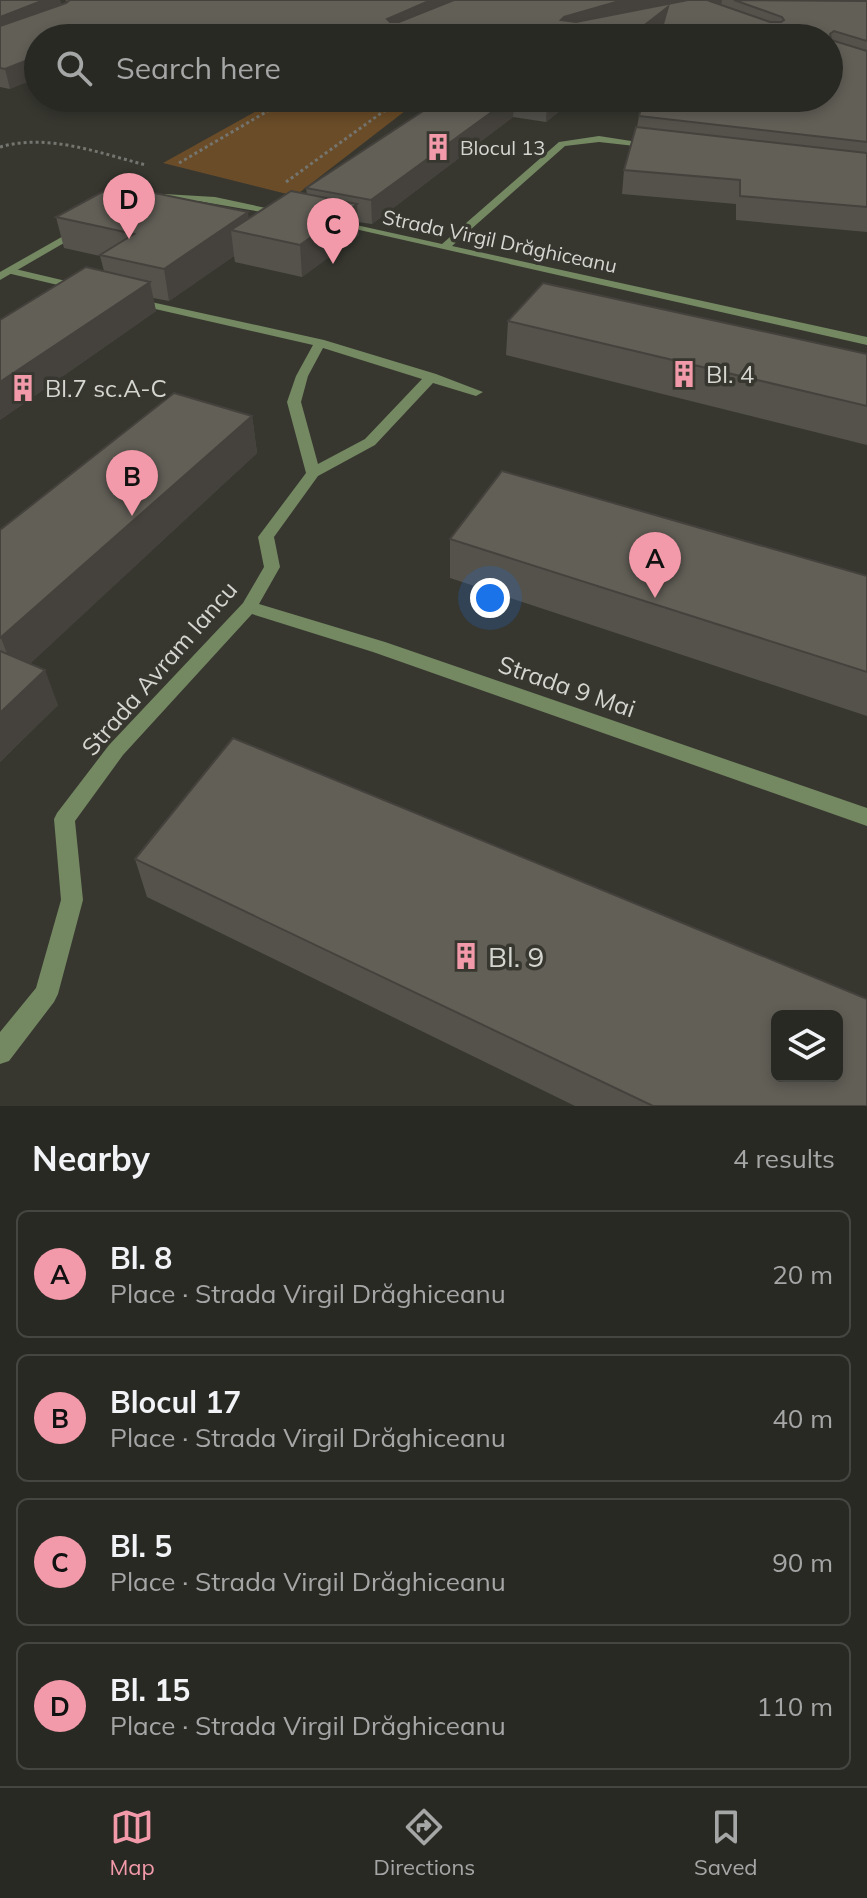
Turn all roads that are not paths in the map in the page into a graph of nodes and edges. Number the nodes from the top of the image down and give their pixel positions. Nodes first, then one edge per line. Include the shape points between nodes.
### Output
1 (662, 146) edge
2 (129, 204) edge
3 (298, 216) edge
4 (327, 222) edge
5 (91, 224) edge
6 (446, 246) junction
7 (6, 274) edge
8 (90, 290) edge
9 (117, 297) edge
10 (867, 341) edge
11 (320, 343) junction
12 (431, 377) junction
13 (476, 392) dead end
14 (313, 473) junction
15 (249, 607) junction
16 (867, 817) edge
17 (0, 1052) edge

1 - 6 street via 599,139 562,144
2 - 3 street via 174,195 205,197
4 - 6 street, Strada Virgil Drăghiceanu
5 - 7 street
6 - 10 street, Strada Virgil Drăghiceanu
7 - 8 street
9 - 11 street
11 - 12 street
11 - 14 street via 294,402
12 - 13 street
12 - 14 street via 370,442
14 - 15 street, Strada Avram Iancu via 266,537 272,567
15 - 16 street, Strada 9 Mai via 394,652
15 - 17 street, Strada Avram Iancu via 116,750 64,819 72,900 46,994

